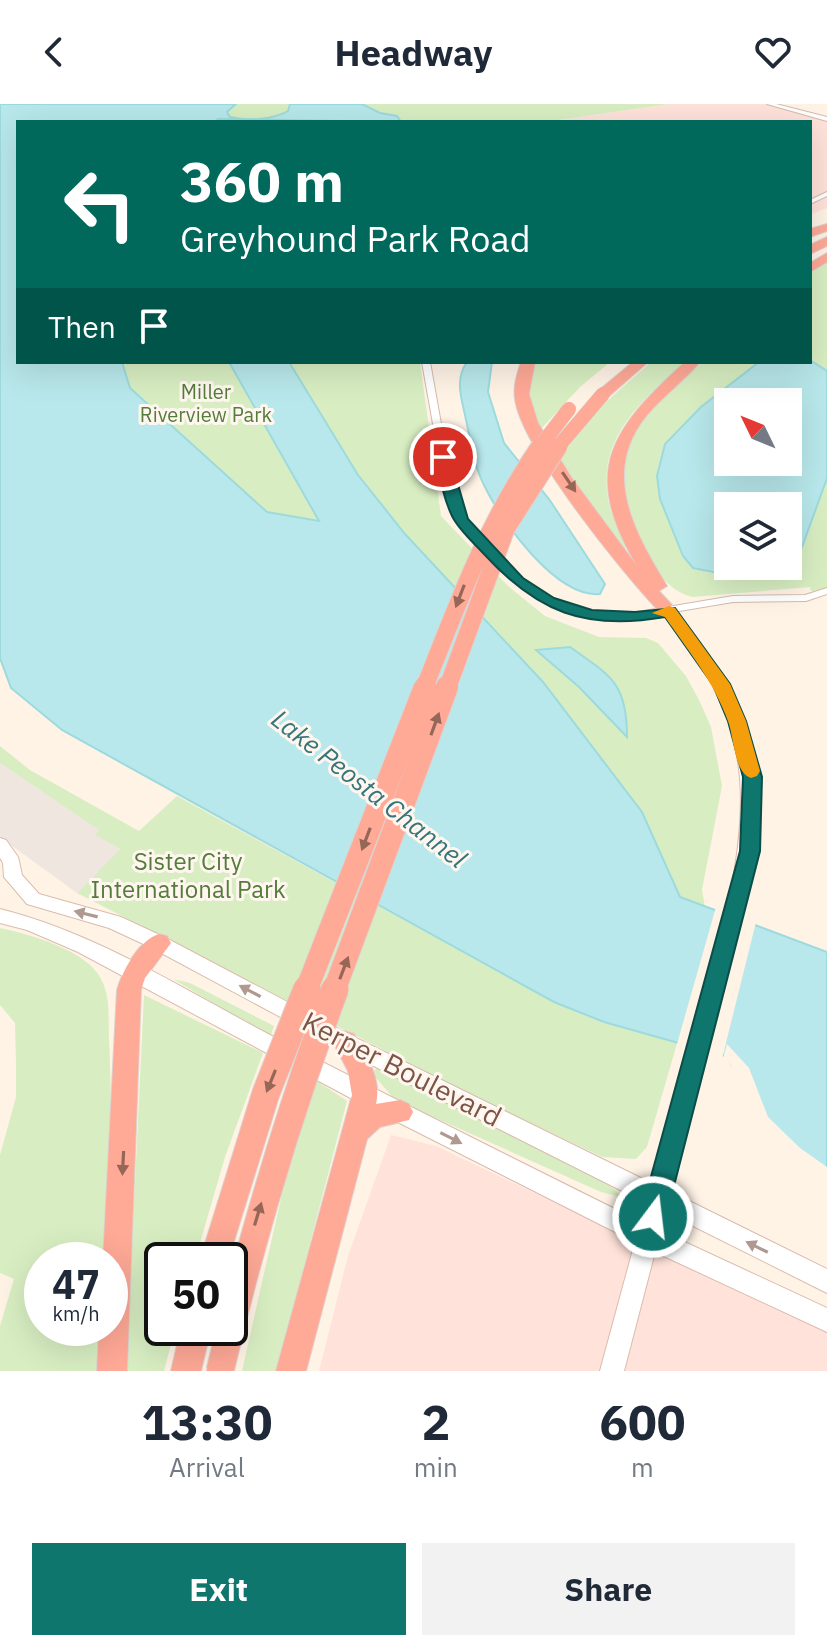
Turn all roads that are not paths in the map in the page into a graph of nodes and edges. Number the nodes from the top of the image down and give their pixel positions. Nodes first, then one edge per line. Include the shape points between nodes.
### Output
1 (770, 104) edge
2 (827, 119) edge
3 (426, 364) edge
4 (528, 364) edge
5 (621, 364) edge
6 (638, 364) edge
7 (691, 364) edge
8 (596, 392) junction
9 (827, 591) edge
10 (666, 608) junction
11 (0, 845) edge
12 (12, 870) junction
13 (0, 889) edge
14 (0, 916) edge
15 (159, 943) junction
16 (134, 974) junction
17 (345, 1042) junction
18 (365, 1095) junction
19 (400, 1112) junction
20 (354, 1133) junction
21 (658, 1198) junction
22 (648, 1237) junction
23 (220, 1242) edge
24 (827, 1281) edge
25 (827, 1320) edge
26 (192, 1346) edge
27 (112, 1371) edge
28 (186, 1371) edge
29 (220, 1371) edge
30 (291, 1371) edge
31 (612, 1371) edge

1 - 2 street
3 - 10 street via 453,502 488,553 531,592 562,607 620,618
4 -> 10 highway via 522,402 532,427 613,546
5 - 8 highway
6 - 8 highway
7 - 10 highway via 635,417 615,464 624,528
8 -> 23 highway, bridge via 533,453 485,536 266,1093
29 -> 8 highway, bridge via 252,1235 290,1109 506,529
9 - 10 street via 806,598 733,599
10 - 21 main road via 721,684 737,721 752,777 752,828
11 - 12 main road, Kerper Boulevard
12 - 13 main road
15 -> 12 main road, Kerper Boulevard via 114,922 33,899 22,891
14 - 16 main road, Kerper Boulevard via 55,933
15 - 16 highway
17 -> 15 main road, Kerper Boulevard
16 - 18 main road, Kerper Boulevard
16 -> 27 highway
17 - 18 highway via 360,1069
17 - 21 main road, Kerper Boulevard
18 - 19 main road, Kerper Boulevard
18 - 20 highway
19 - 20 highway via 374,1116
19 -> 22 main road, Kerper Boulevard
20 - 30 highway
21 - 22 main road
24 -> 21 main road, Kerper Boulevard
22 - 25 main road, Kerper Boulevard
22 - 31 main road
26 - 28 highway

